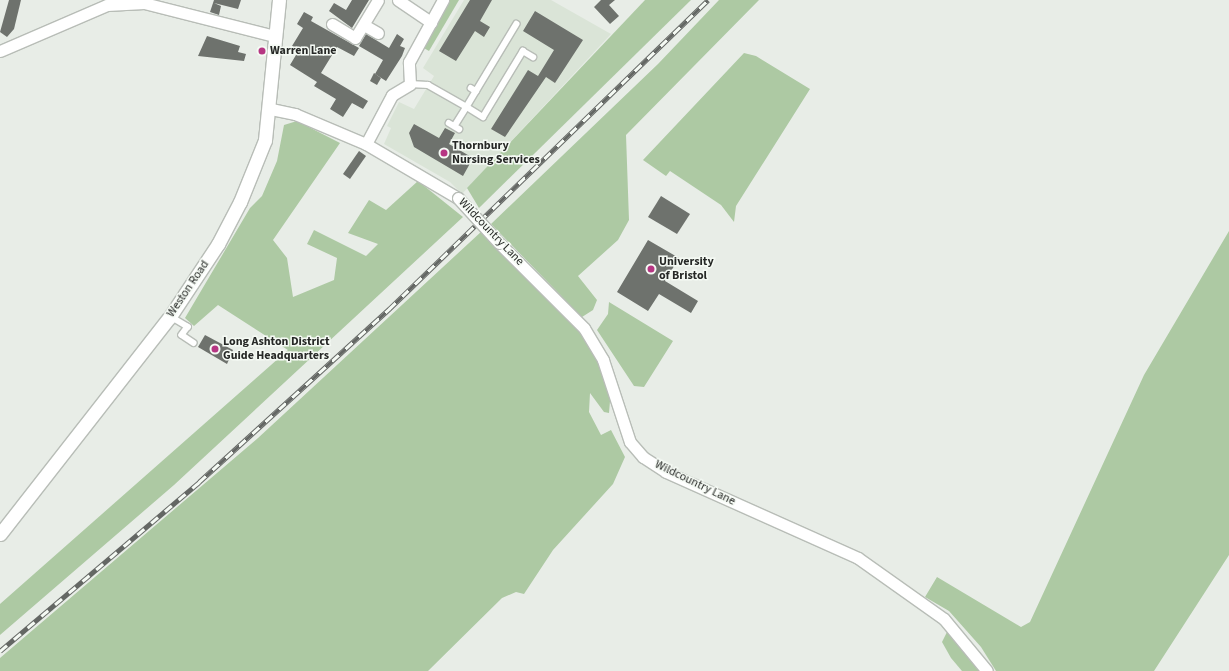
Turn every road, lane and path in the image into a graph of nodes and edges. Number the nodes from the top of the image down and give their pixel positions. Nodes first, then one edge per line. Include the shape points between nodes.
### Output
1 (279, 0) edge
2 (378, 0) edge
3 (398, 0) edge
4 (443, 0) edge
5 (106, 2) edge
6 (431, 22) junction
7 (332, 24) dead end
8 (517, 24) dead end
9 (364, 25) junction
10 (378, 34) dead end
11 (274, 36) junction
12 (0, 50) edge
13 (533, 57) dead end
14 (410, 84) junction
15 (467, 107) junction
16 (271, 109) junction
17 (449, 123) dead end
18 (366, 144) junction
19 (170, 316) junction
20 (194, 343) dead end
21 (0, 534) edge
22 (986, 671) edge

1 - 11 street, Weston Road
2 - 9 street
3 - 6 street
4 - 6 street
5 - 11 street via 144,3
5 - 12 street
6 - 14 street via 409,62
7 - 9 street via 355,38
8 - 15 lane via 473,89
9 - 10 street
11 - 16 street, Weston Road
13 - 15 lane via 523,50 483,117
14 - 15 lane via 428,85
14 - 18 street via 392,95
15 - 17 lane via 457,128
16 - 18 street, Wildcountry Lane via 295,114
16 - 19 street, Weston Road via 261,152 240,202 218,244
18 - 22 street, Wildcountry Lane, bridge via 458,198 584,328 603,360 630,442 643,457 666,472 858,558 944,619
19 - 20 lane via 188,327 182,335
19 - 21 street, Weston Road

